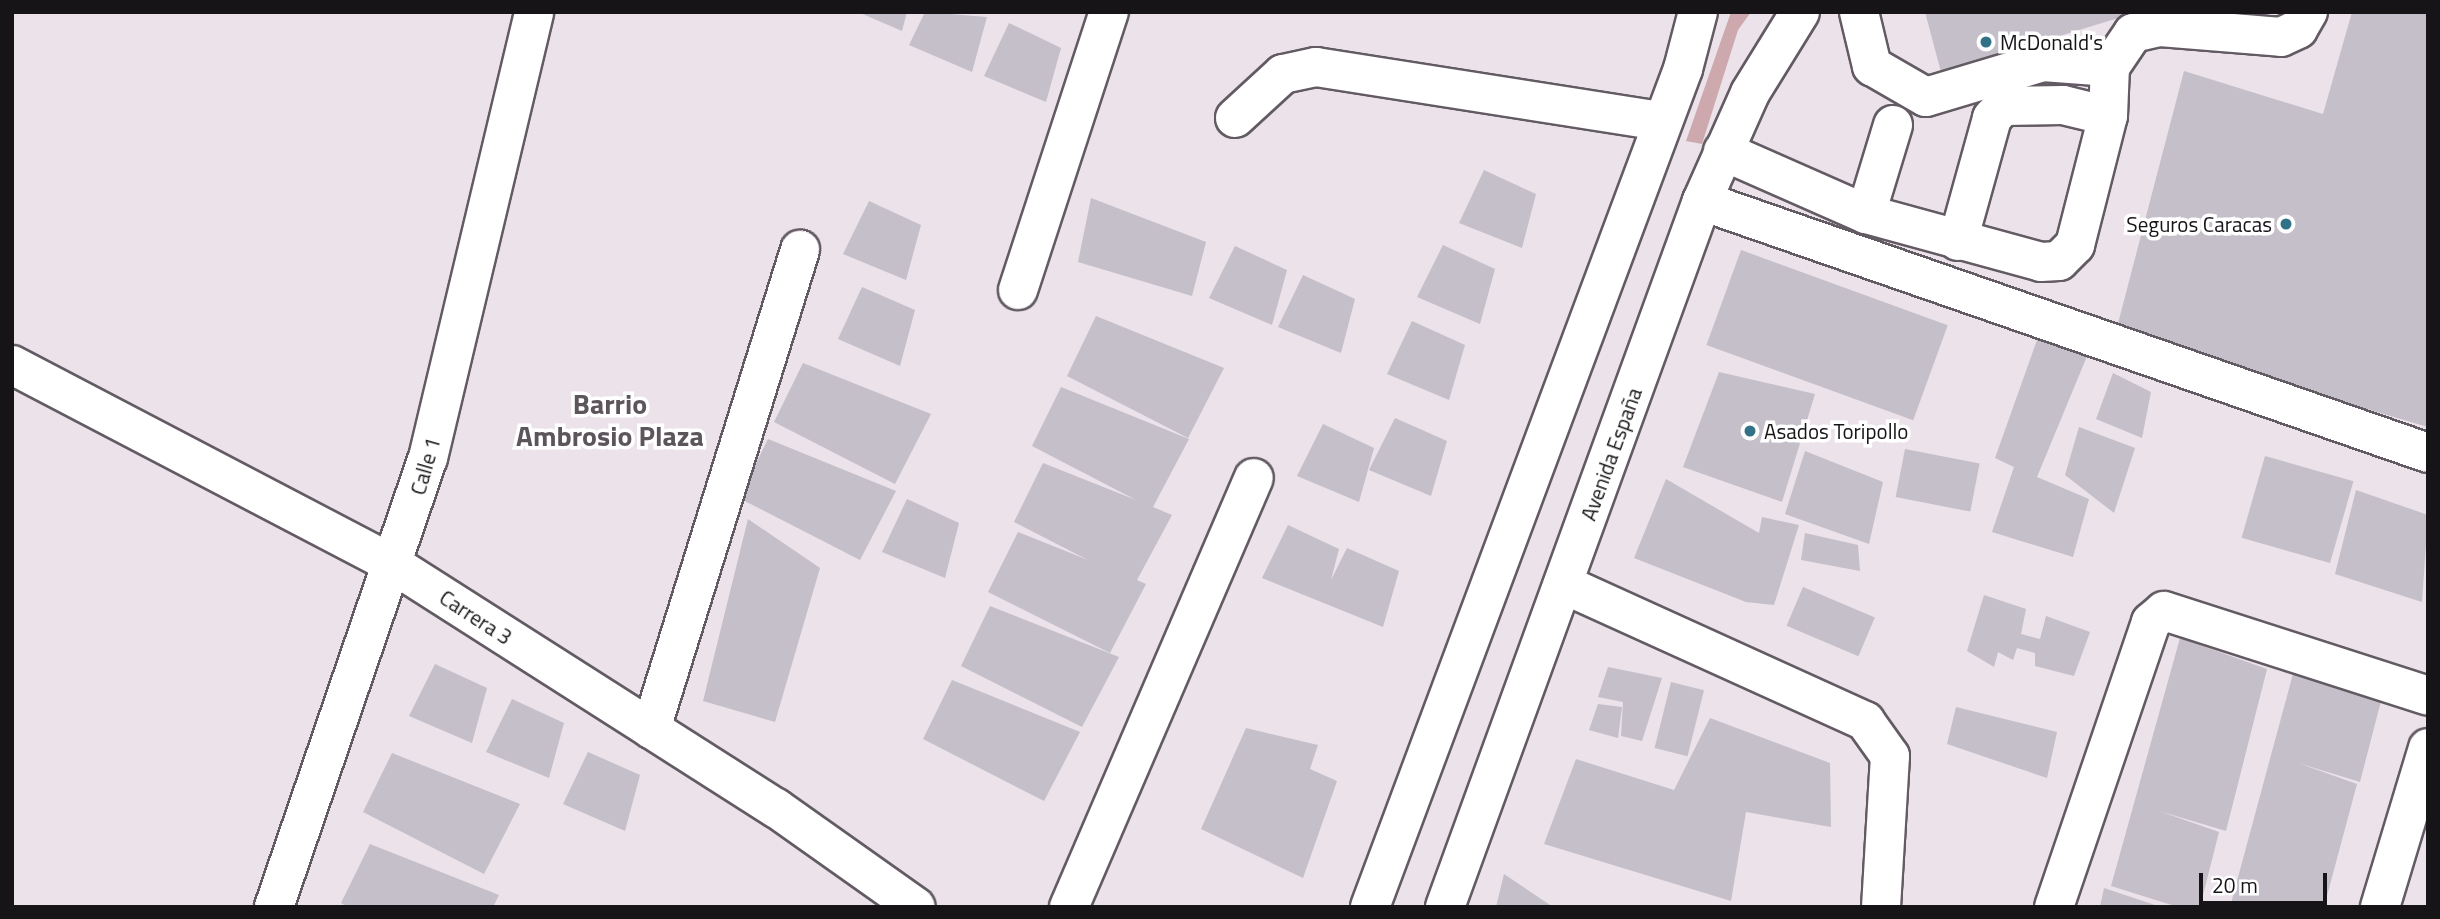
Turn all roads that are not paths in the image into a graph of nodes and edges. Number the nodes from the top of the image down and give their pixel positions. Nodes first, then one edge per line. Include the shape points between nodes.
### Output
1 (534, 12) edge
2 (1109, 12) edge
3 (1699, 12) edge
4 (1800, 12) edge
5 (1859, 12) edge
6 (2308, 12) edge
7 (2110, 67) junction
8 (2108, 116) junction
9 (1235, 118) dead end
10 (1662, 121) junction
11 (1893, 125) dead end
12 (1723, 151) junction
13 (1702, 201) junction
14 (1866, 214) junction
15 (1958, 241) junction
16 (800, 250) dead end
17 (1018, 290) dead end
18 (12, 365) edge
19 (2428, 453) edge
20 (1254, 478) dead end
21 (394, 565) junction
22 (1563, 584) junction
23 (2428, 696) edge
24 (651, 729) junction
25 (2428, 748) edge
26 (274, 907) edge
27 (916, 907) edge
28 (1069, 907) edge
29 (1370, 907) edge
30 (1445, 907) edge
31 (1881, 907) edge
32 (2054, 907) edge
33 (2381, 907) edge

1 - 21 street, Calle 1 via 428,458
2 - 17 street
3 - 10 street
4 - 12 street, Avenida España
5 - 7 street via 1872,66 1926,97 2043,62
6 - 7 street via 2298,29 2281,37 2160,27 2133,33
7 - 8 street
8 - 15 street via 2063,105 2003,106 1992,118
8 - 15 street via 2075,245 2059,261
9 - 10 street via 1283,74 1317,67
10 - 29 street
11 - 14 street
12 - 13 street, Avenida España
12 - 14 street
13 - 19 street
13 - 22 street, Avenida España
14 - 15 street
16 - 24 street
18 - 21 street, Carrera 3
20 - 28 street
21 - 24 street, Carrera 3
21 - 26 street, Calle 1
22 - 30 street, Avenida España
22 - 31 street via 1865,721 1890,756
23 - 32 street via 2164,611 2151,622
24 - 27 street, Carrera 3
25 - 33 street

